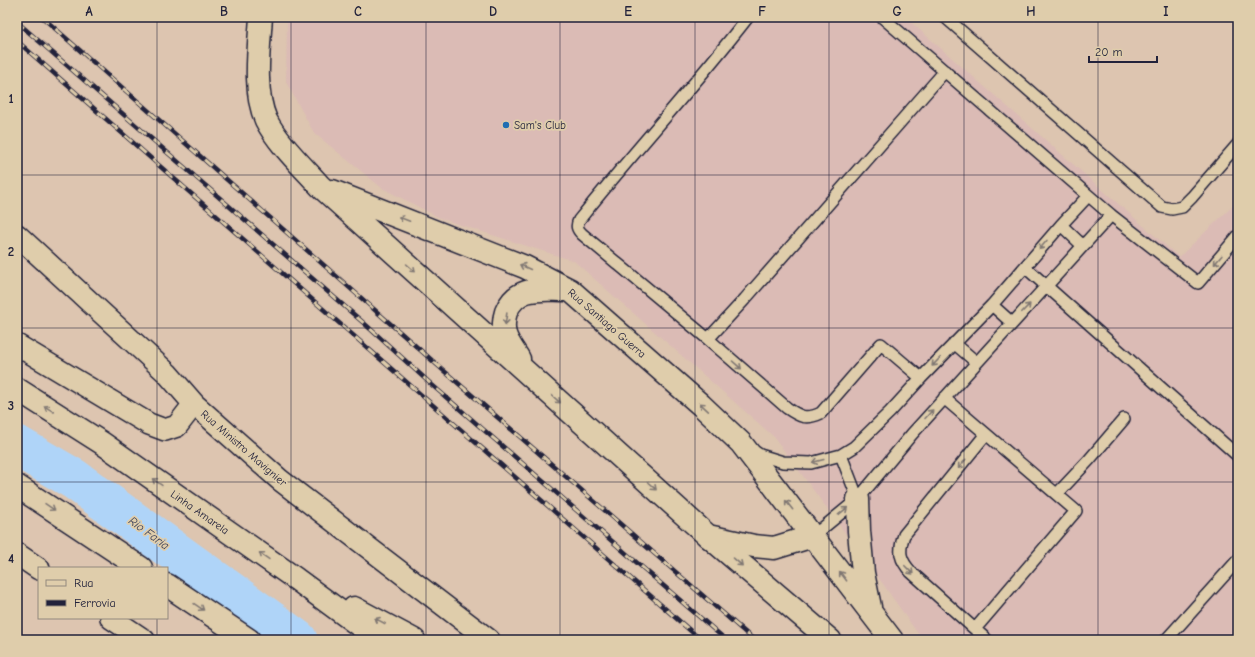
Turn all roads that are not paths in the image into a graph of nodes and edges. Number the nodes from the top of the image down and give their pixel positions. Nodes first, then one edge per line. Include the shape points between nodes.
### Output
1 (261, 17) edge
2 (748, 17) edge
3 (882, 17) edge
4 (945, 17) edge
5 (945, 71) junction
6 (1238, 144) edge
7 (320, 186) junction
8 (1088, 196) junction
9 (1111, 215) junction
10 (1061, 226) junction
11 (17, 235) edge
12 (1238, 236) edge
13 (1083, 246) junction
14 (1025, 267) junction
15 (1047, 286) junction
16 (570, 290) junction
17 (992, 305) junction
18 (1012, 323) junction
19 (708, 339) junction
20 (954, 343) junction
21 (17, 345) edge
22 (976, 362) junction
23 (527, 373) junction
24 (921, 378) junction
25 (17, 389) edge
26 (944, 398) junction
27 (194, 404) junction
28 (1124, 419) dead end
29 (986, 434) junction
30 (741, 443) junction
31 (841, 455) junction
32 (1238, 456) edge
33 (17, 486) edge
34 (1057, 494) junction
35 (858, 499) junction
36 (708, 536) junction
37 (813, 536) junction
38 (17, 554) edge
39 (1238, 560) edge
40 (139, 567) edge
41 (38, 568) edge
42 (296, 579) junction
43 (168, 587) edge
44 (872, 614) junction
45 (112, 619) edge
46 (974, 629) junction
47 (144, 640) edge
48 (248, 640) edge
49 (379, 640) edge
50 (414, 640) edge
51 (488, 640) edge
52 (830, 640) edge
53 (892, 640) edge
54 (987, 640) edge
55 (1166, 640) edge

1 - 7 main road, Rua Santiago Guerra via 258,78 260,101 266,120 278,139
2 - 19 lane via 577,224 582,234
3 - 5 lane
4 - 6 lane via 1162,207 1182,207
5 - 8 lane
5 - 19 lane
16 -> 7 main road, Rua Santiago Guerra via 525,267
7 -> 23 main road, Rua Santiago Guerra
8 - 9 lane
8 - 10 lane
12 -> 9 lane via 1198,284
9 - 13 lane
10 - 13 lane
10 -> 14 lane
11 - 27 street, Rua Ministro Mavignier via 167,373
13 - 15 lane
14 - 15 lane
14 - 17 lane
18 -> 15 lane
15 - 32 lane
16 -> 23 main road via 534,290 522,293 510,303 504,317 505,334
30 -> 16 main road, Rua Santiago Guerra via 702,405
17 - 18 lane
17 - 20 lane
18 - 22 lane
19 -> 24 lane via 787,408 800,416 811,417 821,414 881,344
20 - 22 lane
20 -> 24 lane
21 - 27 street via 149,424 165,430 177,426
22 - 26 lane
23 -> 36 main road, Rua Santiago Guerra
24 - 31 lane via 854,447
42 -> 25 main road, Linha Amarela via 102,443
26 - 29 lane
35 -> 26 lane
27 - 51 street, Rua Ministro Mavignier via 280,480
28 - 34 lane
29 - 34 lane
29 -> 46 lane via 910,527 900,544 903,564
31 -> 30 lane via 811,463 783,462 760,454
37 -> 30 main road, Rua Santiago Guerra
31 - 35 lane
33 -> 40 main road
34 - 46 lane via 1076,511
37 -> 35 lane
35 - 44 main road via 863,573
36 - 37 main road via 774,548
36 -> 52 main road, Rua Santiago Guerra
44 -> 37 main road, Rua Santiago Guerra
38 - 41 street
39 - 55 lane
42 - 49 main road, Linha Amarela
50 -> 42 main road
43 -> 48 main road
44 - 53 main road, Rua Santiago Guerra
45 - 47 street
46 - 54 lane

